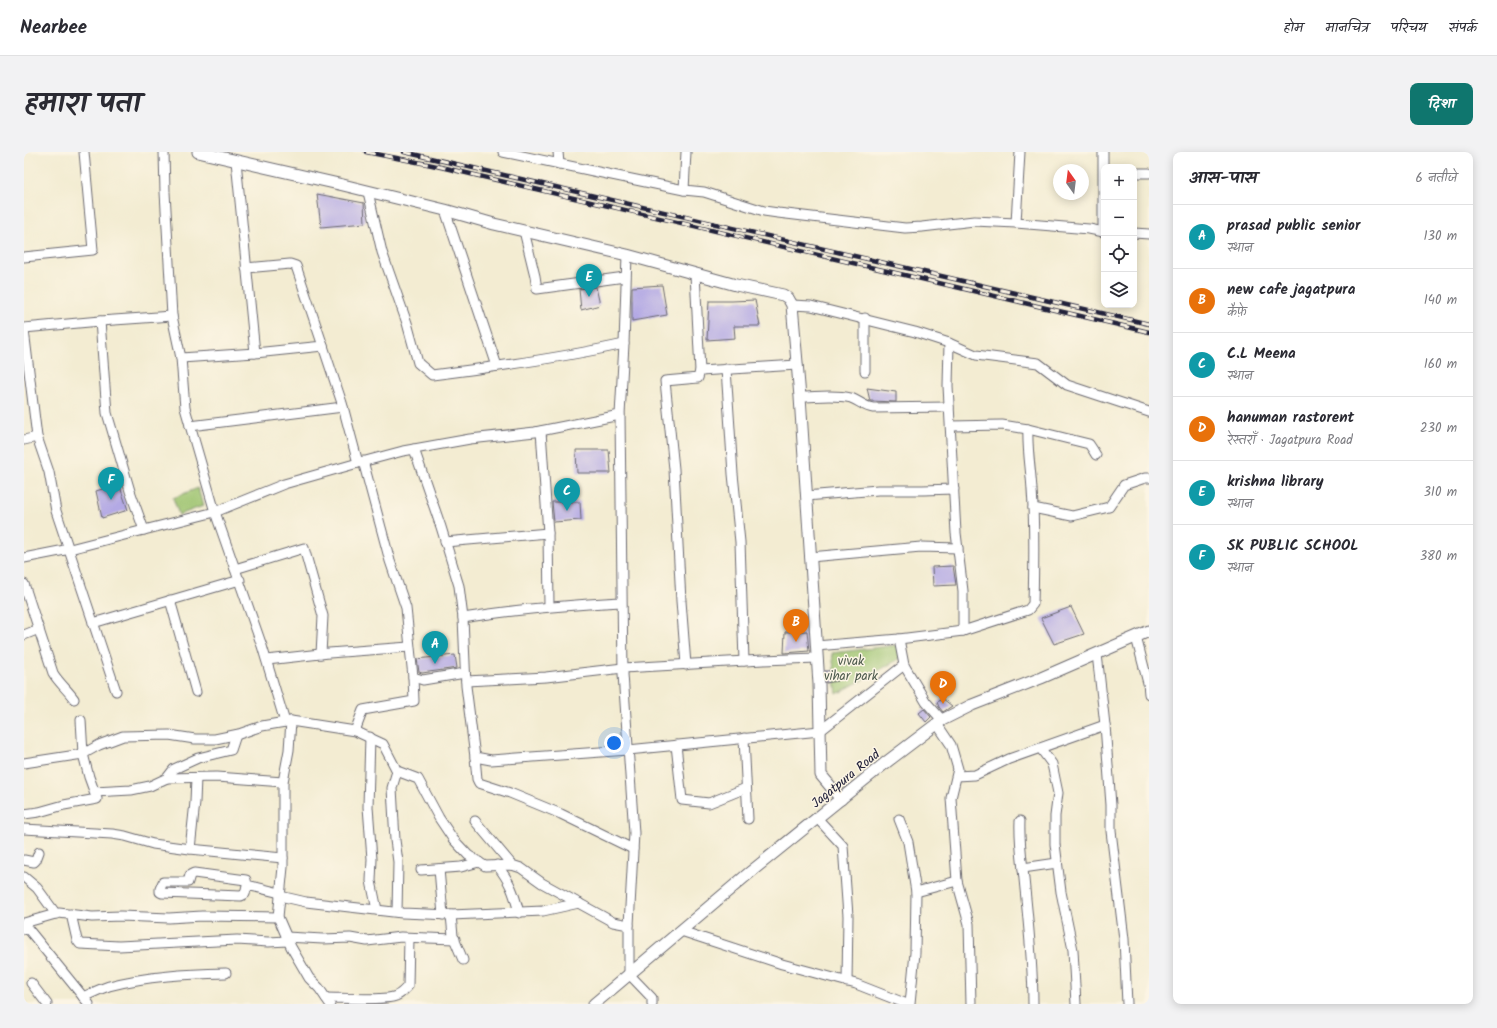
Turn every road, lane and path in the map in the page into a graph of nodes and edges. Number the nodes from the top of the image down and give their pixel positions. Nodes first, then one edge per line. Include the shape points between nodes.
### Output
1 (84, 152) edge
2 (164, 152) edge
3 (198, 152) edge
4 (503, 152) edge
5 (558, 152) edge
6 (686, 152) edge
7 (1020, 152) edge
8 (1103, 152) edge
9 (236, 161) junction
10 (559, 164) junction
11 (1104, 164) edge
12 (1137, 173) edge
13 (1149, 173) edge
14 (684, 190) junction
15 (368, 192) junction
16 (445, 210) junction
17 (1016, 223) junction
18 (524, 231) junction
19 (1101, 232) edge
20 (1137, 233) edge
21 (1149, 234) edge
22 (627, 255) junction
23 (24, 257) edge
24 (246, 268) junction
25 (695, 274) junction
26 (625, 277) junction
27 (792, 305) junction
28 (172, 316) junction
29 (864, 318) junction
30 (100, 321) junction
31 (24, 329) edge
32 (949, 342) junction
33 (624, 344) junction
34 (323, 346) junction
35 (256, 353) junction
36 (181, 358) junction
37 (798, 365) junction
38 (497, 366) junction
39 (726, 370) junction
40 (700, 371) junction
41 (865, 371) dead end
42 (800, 397) junction
43 (949, 407) junction
44 (343, 408) junction
45 (1149, 412) edge
46 (620, 415) junction
47 (190, 426) junction
48 (951, 426) junction
49 (1028, 429) junction
50 (541, 430) junction
51 (37, 437) junction
52 (24, 440) edge
53 (414, 449) junction
54 (1096, 455) dead end
55 (360, 462) junction
56 (1149, 478) edge
57 (954, 489) junction
58 (806, 496) junction
59 (1033, 508) junction
60 (215, 512) junction
61 (144, 530) junction
62 (548, 533) junction
63 (445, 542) junction
64 (958, 548) junction
65 (70, 550) junction
66 (810, 557) junction
67 (24, 558) edge
68 (236, 569) junction
69 (240, 580) junction
70 (24, 584) edge
71 (170, 600) junction
72 (621, 602) junction
73 (549, 606) junction
74 (34, 614) junction
75 (24, 615) edge
76 (463, 618) junction
77 (93, 623) junction
78 (39, 629) junction
79 (963, 631) junction
80 (1149, 631) edge
81 (24, 635) edge
82 (1136, 637) junction
83 (899, 639) junction
84 (816, 646) junction
85 (409, 647) junction
86 (321, 654) junction
87 (1097, 654) junction
88 (817, 658) junction
89 (267, 660) junction
90 (744, 661) junction
91 (686, 665) junction
92 (904, 665) junction
93 (623, 668) junction
94 (413, 677) junction
95 (466, 677) junction
96 (116, 690) dead end
97 (196, 692) dead end
98 (1149, 694) edge
99 (74, 699) dead end
100 (81, 720) dead end
101 (288, 722) junction
102 (939, 722) junction
103 (1105, 725) junction
104 (355, 731) junction
105 (820, 731) junction
106 (236, 735) junction
107 (370, 737) junction
108 (744, 738) junction
109 (676, 745) junction
110 (1041, 749) junction
111 (628, 750) junction
112 (83, 754) junction
113 (475, 757) junction
114 (24, 763) edge
115 (397, 771) junction
116 (956, 776) junction
117 (166, 778) junction
118 (196, 778) junction
119 (283, 782) junction
120 (746, 788) junction
121 (94, 792) junction
122 (841, 799) junction
123 (24, 814) edge
124 (817, 818) junction
125 (899, 818) dead end
126 (748, 819) dead end
127 (475, 821) dead end
128 (1020, 821) dead end
129 (24, 829) edge
130 (190, 849) junction
131 (633, 849) junction
132 (39, 852) dead end
133 (283, 858) junction
134 (24, 860) edge
135 (479, 862) junction
136 (512, 864) junction
137 (1057, 864) junction
138 (496, 865) junction
139 (1023, 868) junction
140 (439, 869) junction
141 (421, 870) dead end
142 (24, 877) edge
143 (957, 881) junction
144 (247, 885) junction
145 (916, 892) junction
146 (280, 895) junction
147 (579, 903) junction
148 (377, 910) junction
149 (397, 912) junction
150 (519, 913) junction
151 (56, 914) junction
152 (71, 914) junction
153 (447, 915) junction
154 (278, 917) junction
155 (24, 923) edge
156 (629, 925) junction
157 (24, 929) edge
158 (681, 931) junction
159 (409, 938) junction
160 (287, 939) junction
161 (455, 939) junction
162 (463, 960) dead end
163 (226, 973) dead end
164 (629, 974) junction
165 (847, 982) junction
166 (31, 983) dead end
167 (86, 1000) edge
168 (328, 1001) edge
169 (654, 1003) edge
170 (47, 1004) edge
171 (594, 1004) edge
172 (908, 1004) edge
173 (971, 1004) edge
174 (1033, 1004) edge
175 (1076, 1004) edge
176 (1127, 1004) edge

1 - 23 street via 93,250
2 - 28 street
3 - 9 street
4 - 10 street
5 - 10 street
6 - 14 street
7 - 17 street
8 - 11 street
9 - 15 street
9 - 24 street
10 - 14 street
12 - 13 street
14 - 17 street via 715,195 764,211 906,228 974,221
15 - 16 street
15 - 38 street via 382,252 418,363 432,375
16 - 18 street
16 - 38 street
17 - 19 street
18 - 22 street
18 - 26 street via 537,289
20 - 21 street
22 - 25 street
22 - 26 street
24 - 34 street via 290,264 296,266
24 - 35 street
25 - 27 street via 736,286 783,295
25 - 40 street
26 - 33 street
27 - 29 street via 811,306
27 - 37 street
28 - 30 street
28 - 36 street
29 - 32 street
29 - 41 street
30 - 31 street
30 - 61 street via 107,413
31 - 51 street
32 - 43 street
32 - 45 street via 976,355 1038,363 1067,385
33 - 38 street
33 - 46 street
34 - 35 street
34 - 44 street
35 - 36 street
36 - 47 street via 185,408
37 - 39 street
37 - 42 street
39 - 40 street
39 - 90 street via 740,542
40 - 91 street via 698,378 665,382 674,469
42 - 43 street via 839,396 874,408
42 - 58 street
43 - 48 street
44 - 47 street
44 - 55 street
46 - 50 street
46 - 72 street
47 - 60 street
48 - 49 street via 1002,425
48 - 57 street
49 - 54 street via 1089,444
49 - 59 street
50 - 53 street
50 - 62 street
51 - 52 street
51 - 65 street via 49,472 56,511
53 - 55 street
53 - 63 street
55 - 60 street via 284,484
55 - 85 street via 406,608
56 - 59 street via 1124,485 1109,507 1072,516
57 - 58 street via 878,490
57 - 64 street
58 - 66 street
59 - 79 street via 1035,539 1031,608
60 - 61 street
60 - 68 street
61 - 65 street
62 - 63 street
62 - 73 street
63 - 76 street via 459,586
64 - 66 street via 920,547
64 - 79 street
65 - 67 street
65 - 77 street
66 - 84 street
68 - 69 street
68 - 86 street via 304,548 323,616
69 - 71 street
69 - 89 street
70 - 74 street
71 - 77 street
71 - 97 street
72 - 73 street
72 - 93 street
73 - 76 street
74 - 75 street
74 - 78 street
76 - 95 street
77 - 96 street
78 - 81 street
78 - 99 street via 53,673
79 - 83 street
80 - 82 street, Jagatpura Road
82 - 87 street, Jagatpura Road
82 - 98 street
83 - 84 street
83 - 92 street
84 - 88 street
85 - 86 street
85 - 94 street
86 - 89 street
87 - 102 street, Jagatpura Road via 972,705
87 - 103 street
88 - 90 street
88 - 105 street
89 - 101 street
90 - 91 street
91 - 93 street
92 - 102 street
92 - 105 street
93 - 95 street via 546,677
93 - 111 street
94 - 95 street via 423,680
94 - 104 street via 414,701 363,710
95 - 113 street
100 - 112 street
101 - 104 street
101 - 106 street via 262,726
101 - 119 street via 289,750
102 - 116 street via 951,745 958,769
102 - 122 street, Jagatpura Road
103 - 110 street
103 - 176 street via 1111,831 1124,938
104 - 107 street
105 - 108 street
105 - 122 street via 821,775
106 - 112 street via 215,739 169,735 123,736 99,744
106 - 117 street via 231,750 198,758 174,769
107 - 115 street via 383,744
107 - 148 street via 368,807 371,880
108 - 109 street
108 - 120 street
109 - 111 street
109 - 120 street via 682,800 710,803
110 - 116 street via 1010,759 975,775
110 - 137 street via 1052,764 1058,793 1055,816
111 - 113 street via 491,760
111 - 131 street
112 - 114 street
112 - 121 street
113 - 131 street via 479,783 561,814
115 - 135 street via 418,780 453,839 468,855
115 - 149 street via 392,788 398,862
116 - 143 street via 951,798
117 - 118 street
117 - 121 street via 150,786 131,790
118 - 119 street
118 - 130 street
119 - 133 street
120 - 126 street
121 - 123 street via 97,798
122 - 124 street, Jagatpura Road
124 - 158 street, Jagatpura Road
124 - 165 street via 843,846 848,916
125 - 145 street via 908,842
127 - 136 street
128 - 139 street via 1019,838
129 - 130 street via 125,836 153,844
130 - 133 street
131 - 156 street
132 - 134 street via 34,862
133 - 146 street
135 - 138 street via 485,866
135 - 140 street
136 - 138 street
136 - 147 street
137 - 139 street
137 - 175 street via 1073,950
138 - 150 street via 514,893
139 - 174 street via 1033,970
140 - 141 street
140 - 153 street
142 - 151 street via 37,888
143 - 145 street
143 - 173 street via 969,924
144 - 144 street via 241,896 160,892 164,882 188,882 190,875 194,873 246,880
144 - 146 street
145 - 172 street via 915,953
146 - 148 street via 306,902
146 - 154 street
147 - 150 street via 543,912
147 - 156 street via 613,922
148 - 149 street
149 - 153 street
150 - 153 street
151 - 152 street
151 - 155 street
152 - 154 street via 92,917
152 - 160 street via 77,940 80,944 86,945 119,946 237,940 268,942
153 - 161 street
154 - 160 street
156 - 164 street
157 - 167 street via 29,930
158 - 164 street, Jagatpura Road
158 - 165 street
159 - 160 street via 367,941 350,938
159 - 161 street
159 - 168 street via 408,986 402,992 395,997
160 - 168 street via 309,978
161 - 162 street
163 - 167 street via 155,977 108,986
164 - 169 street
164 - 171 street, Jagatpura Road
165 - 172 street
166 - 170 street

